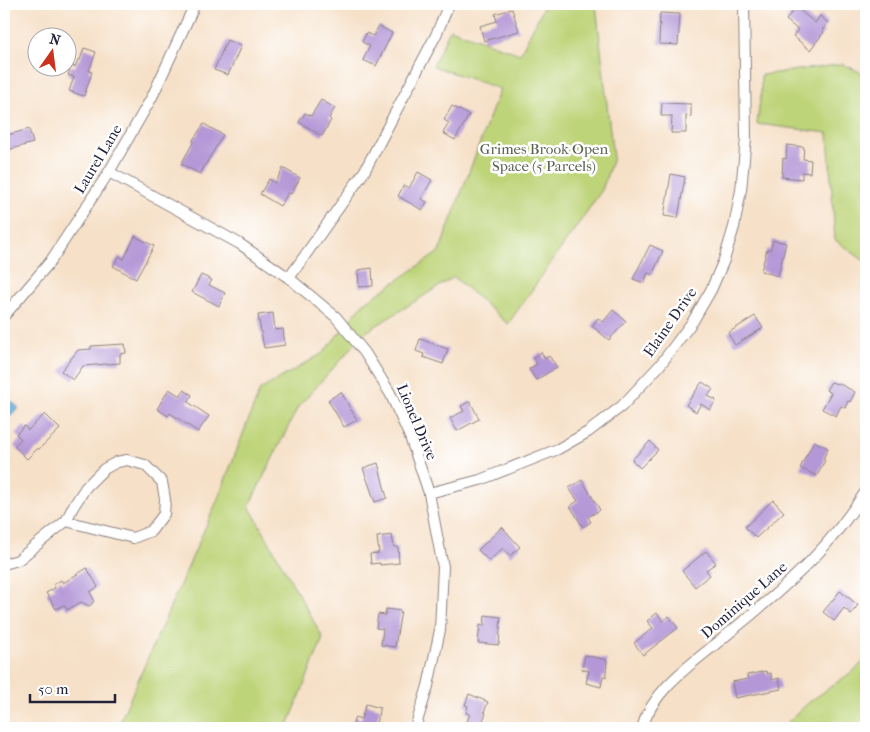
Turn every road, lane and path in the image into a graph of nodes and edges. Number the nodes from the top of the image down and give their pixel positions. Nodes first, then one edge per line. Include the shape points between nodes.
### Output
1 (195, 4) edge
2 (449, 4) edge
3 (744, 4) edge
4 (109, 172) junction
5 (289, 278) junction
6 (4, 316) edge
7 (866, 491) edge
8 (428, 494) junction
9 (66, 521) junction
10 (4, 564) edge
11 (415, 728) edge
12 (642, 728) edge

1 - 4 street, Laurel Lane via 152,97
2 - 5 street via 364,172
3 - 8 street, Elaine Drive via 746,138 741,190 724,260 693,321 660,365 622,406 588,432 558,449 488,477
4 - 5 street, Lionel Drive via 240,244
4 - 6 street, Laurel Lane via 50,262
5 - 8 street, Lionel Drive via 336,317 365,353 390,393 410,437
7 - 12 street, Dominique Lane via 848,518 799,573 678,675 656,699
8 - 11 street, Lionel Drive via 443,567 440,630
9 - 9 street via 86,487 104,469 117,462 127,460 145,465 162,482 166,499 164,514 151,531 133,538
9 - 10 street via 18,560

